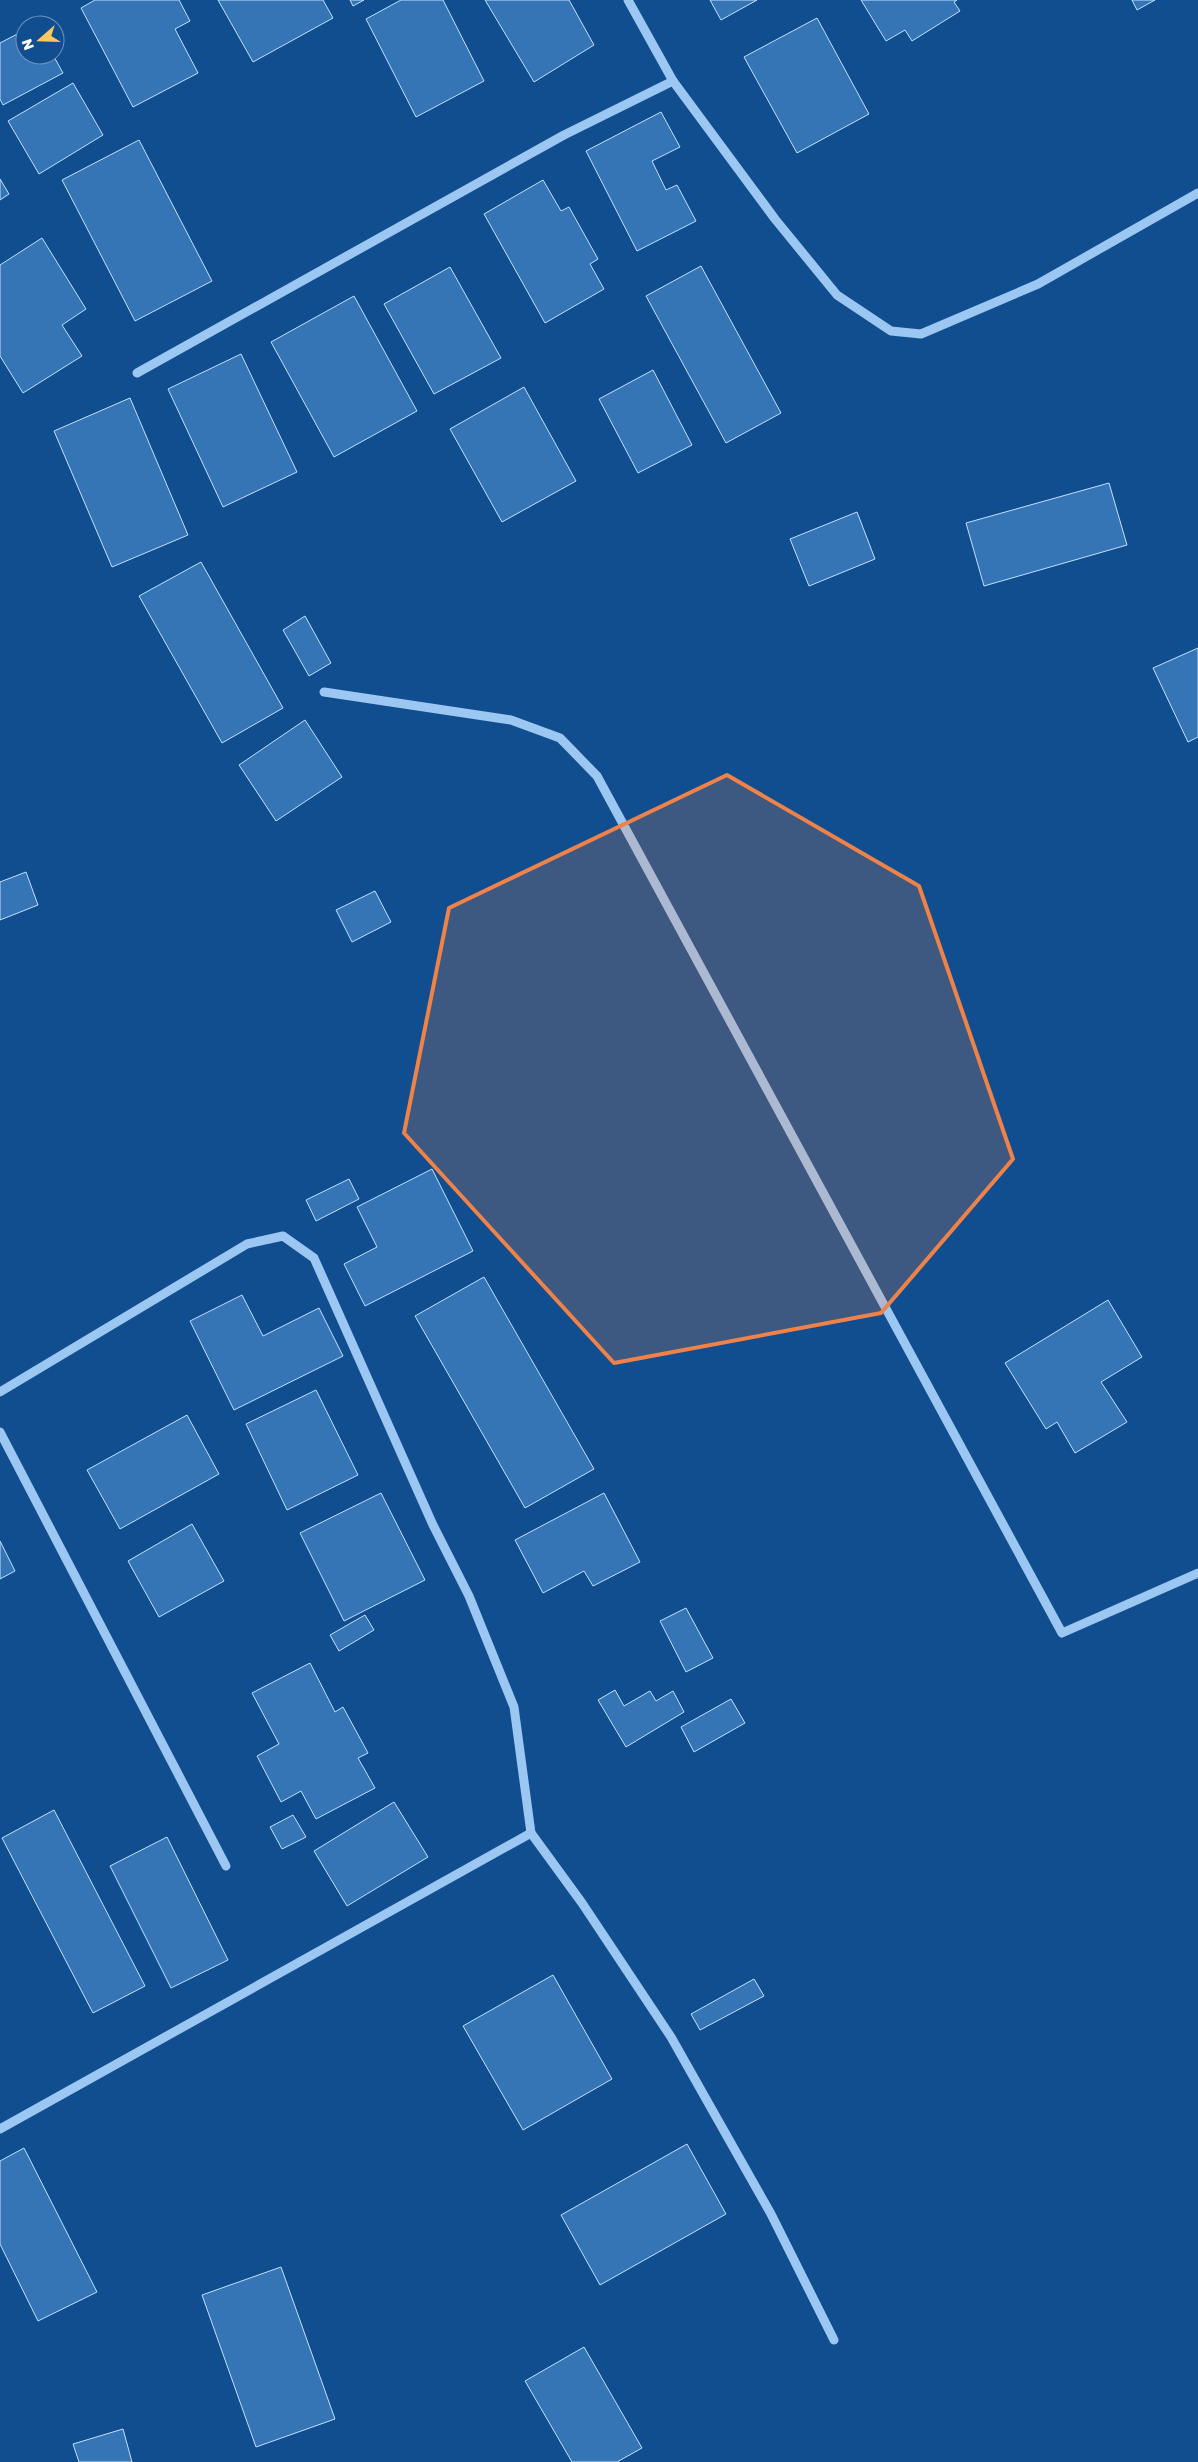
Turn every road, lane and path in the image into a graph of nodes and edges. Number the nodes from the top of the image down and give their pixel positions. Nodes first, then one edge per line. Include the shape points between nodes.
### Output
1 (628, 0) edge
2 (673, 81) junction
3 (1198, 193) edge
4 (137, 373) dead end
5 (324, 692) dead end
6 (0, 1392) edge
7 (0, 1432) edge
8 (1198, 1573) edge
9 (531, 1833) junction
10 (226, 1866) dead end
11 (0, 2129) edge
12 (834, 2340) dead end

1 - 2 street
2 - 3 street via 836,295 891,331 920,334 1038,284
2 - 4 street via 564,135
5 - 8 street via 511,720 560,738 597,776 1062,1633
6 - 9 street via 247,1244 283,1236 314,1258 432,1525 469,1596 514,1707
7 - 10 street
9 - 11 street
9 - 12 street via 582,1903 670,2037 771,2214

